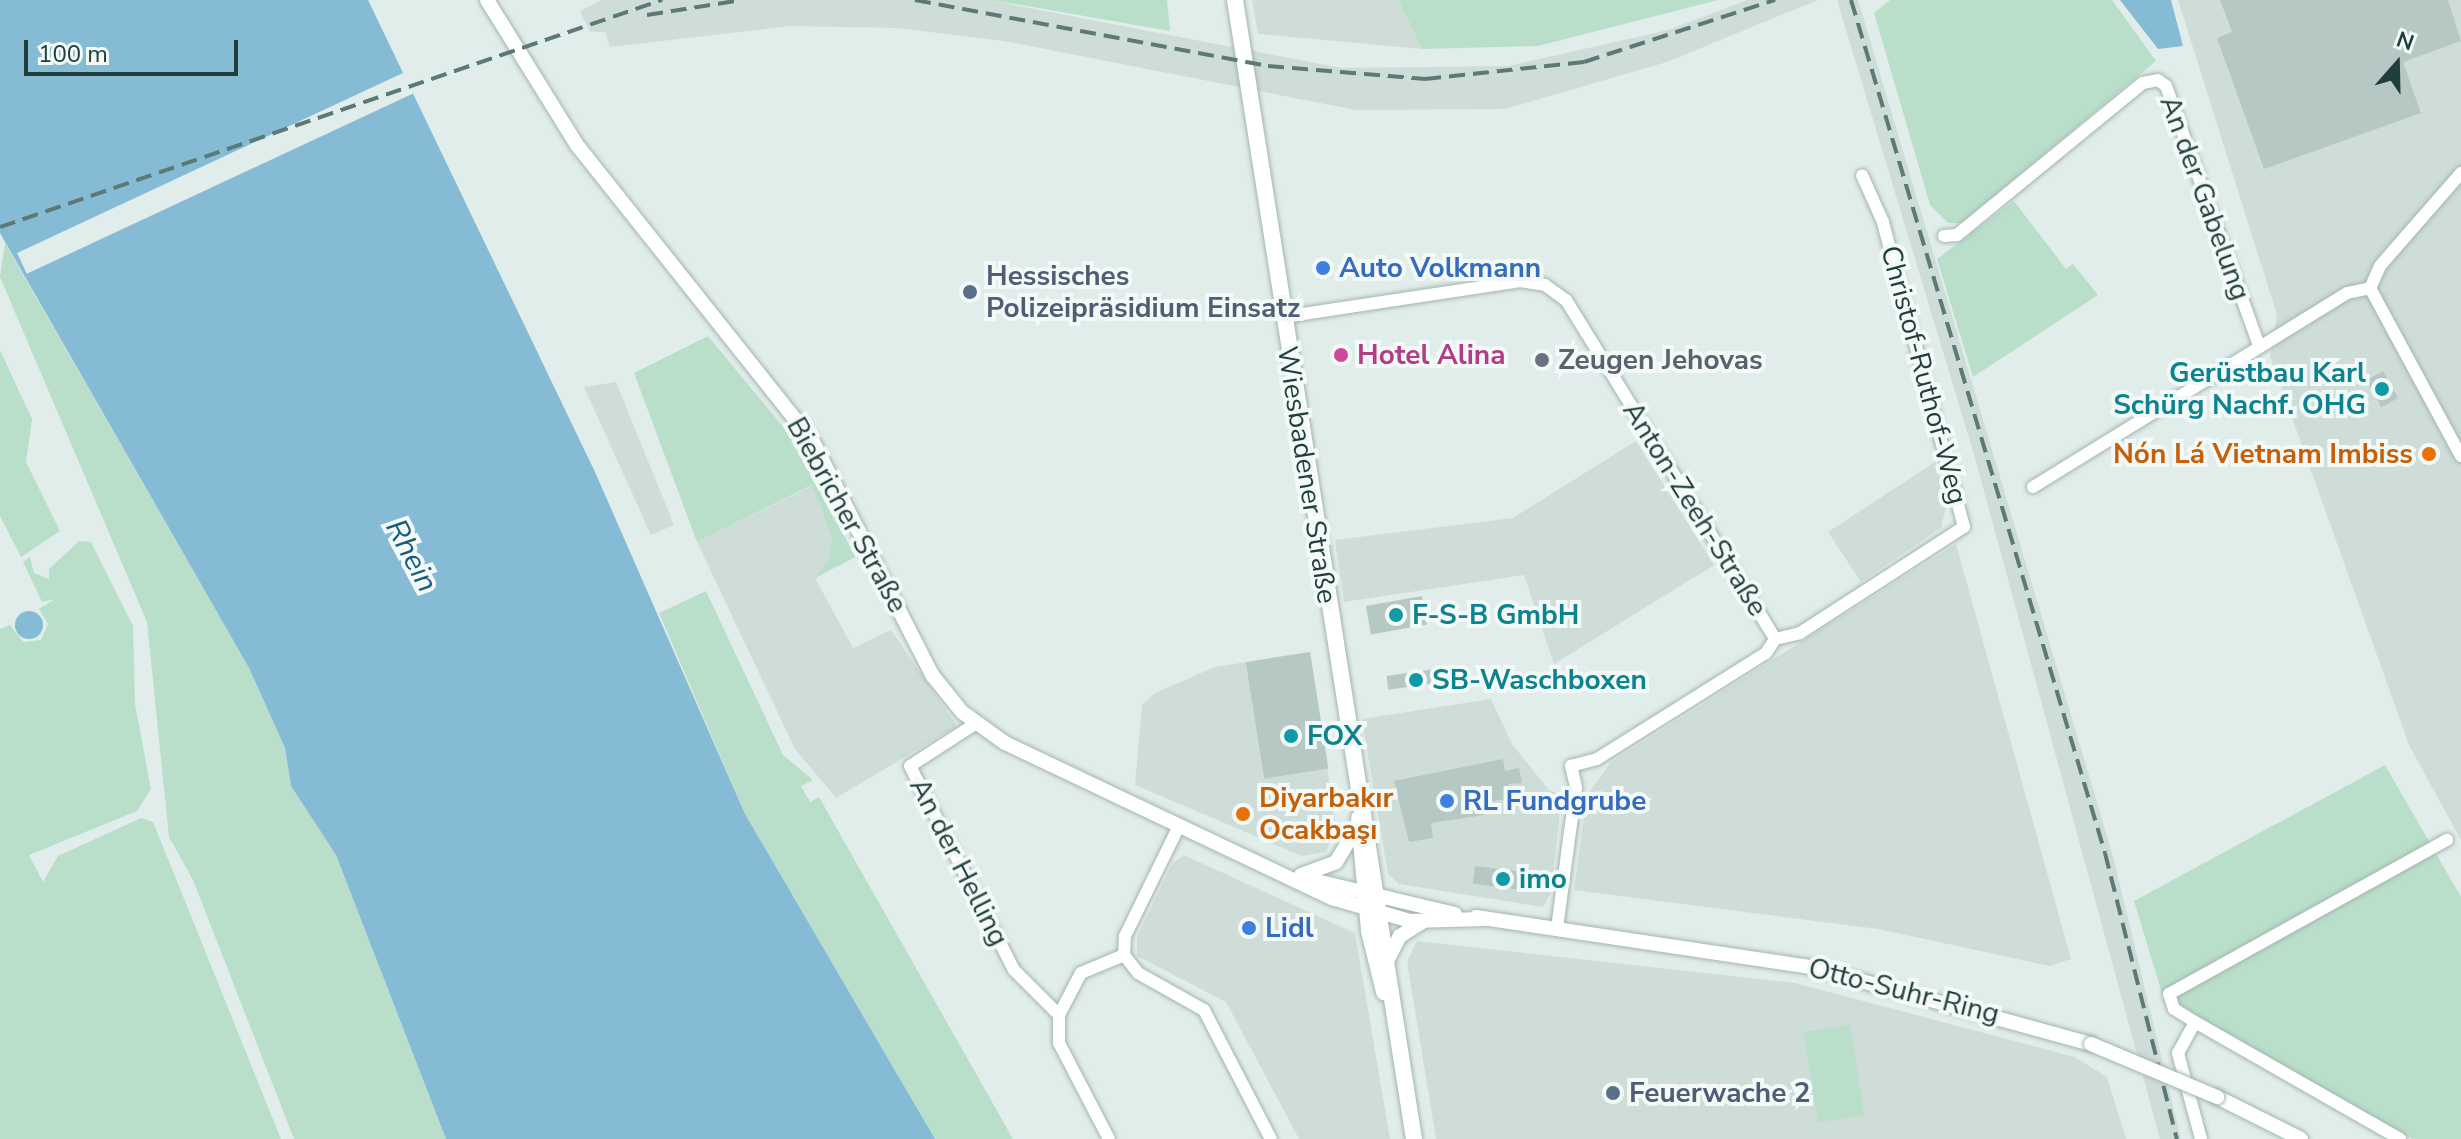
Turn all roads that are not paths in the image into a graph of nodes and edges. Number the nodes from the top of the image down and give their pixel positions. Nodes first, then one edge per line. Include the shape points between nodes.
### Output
1 (487, 0) edge
2 (1235, 0) edge
3 (2461, 173) edge
4 (1862, 175) dead end
5 (1944, 236) dead end
6 (2370, 288) junction
7 (1283, 317) junction
8 (2259, 346) junction
9 (2461, 456) edge
10 (2033, 487) dead end
11 (1775, 639) junction
12 (975, 724) junction
13 (1359, 816) junction
14 (1179, 826) junction
15 (2447, 840) dead end
16 (1277, 870) junction
17 (1297, 876) junction
18 (1374, 904) junction
19 (1485, 919) junction
20 (1424, 921) junction
21 (1557, 928) junction
22 (1124, 955) junction
23 (1386, 963) junction
24 (1391, 1003) junction
25 (1059, 1015) junction
26 (2195, 1022) junction
27 (1109, 1139) edge
28 (1271, 1139) edge
29 (1414, 1139) edge
30 (2201, 1139) edge
31 (2301, 1139) edge
32 (2400, 1139) edge

1 - 12 street, Biebricher Straße via 577,145 806,431 933,676
2 - 7 main road, Wiesbadener Straße
3 - 6 street via 2380,266
4 - 11 street, Christof-Ruthof-Weg via 1883,222 1964,527 1800,633
5 - 8 street, An der Gabelung via 1957,235 2143,83 2158,80 2166,86
6 - 8 street via 2347,293
6 - 9 street
7 - 11 street, Anton-Zeeh-Straße via 1520,281 1555,292
7 - 13 main road, Wiesbadener Straße
8 - 10 street
11 - 21 street, Christof-Ruthof-Weg via 1766,653 1597,759 1571,766 1576,787
12 - 14 street, Biebricher Straße
12 - 25 street, An der Helling via 910,766 1014,970
13 - 17 street via 1336,862
13 - 18 main road, Wiesbadener Straße
14 - 16 street, Biebricher Straße
14 - 22 street via 1125,936
15 - 26 street via 2169,994 2174,1009
16 - 17 street, Biebricher Straße
16 - 18 street, Biebricher Straße
17 - 18 street, Biebricher Straße
18 - 19 street, Otto-Suhr-Ring
18 - 20 street, Otto-Suhr-Ring
18 - 23 main road, Wiesbadener Straße
18 - 24 main road, Wiesbadener Straße via 1375,969
19 - 20 street, Otto-Suhr-Ring
19 - 21 street, Otto-Suhr-Ring
20 - 23 street via 1400,936
21 - 31 street, Otto-Suhr-Ring, bridge via 1811,967 2091,1044
22 - 25 street via 1081,973
22 - 28 street via 1138,973 1204,1010
23 - 24 main road, Wiesbadener Straße
24 - 29 main road, Wiesbadener Straße
25 - 27 street via 1059,1043
26 - 30 street via 2178,1053
26 - 32 street

